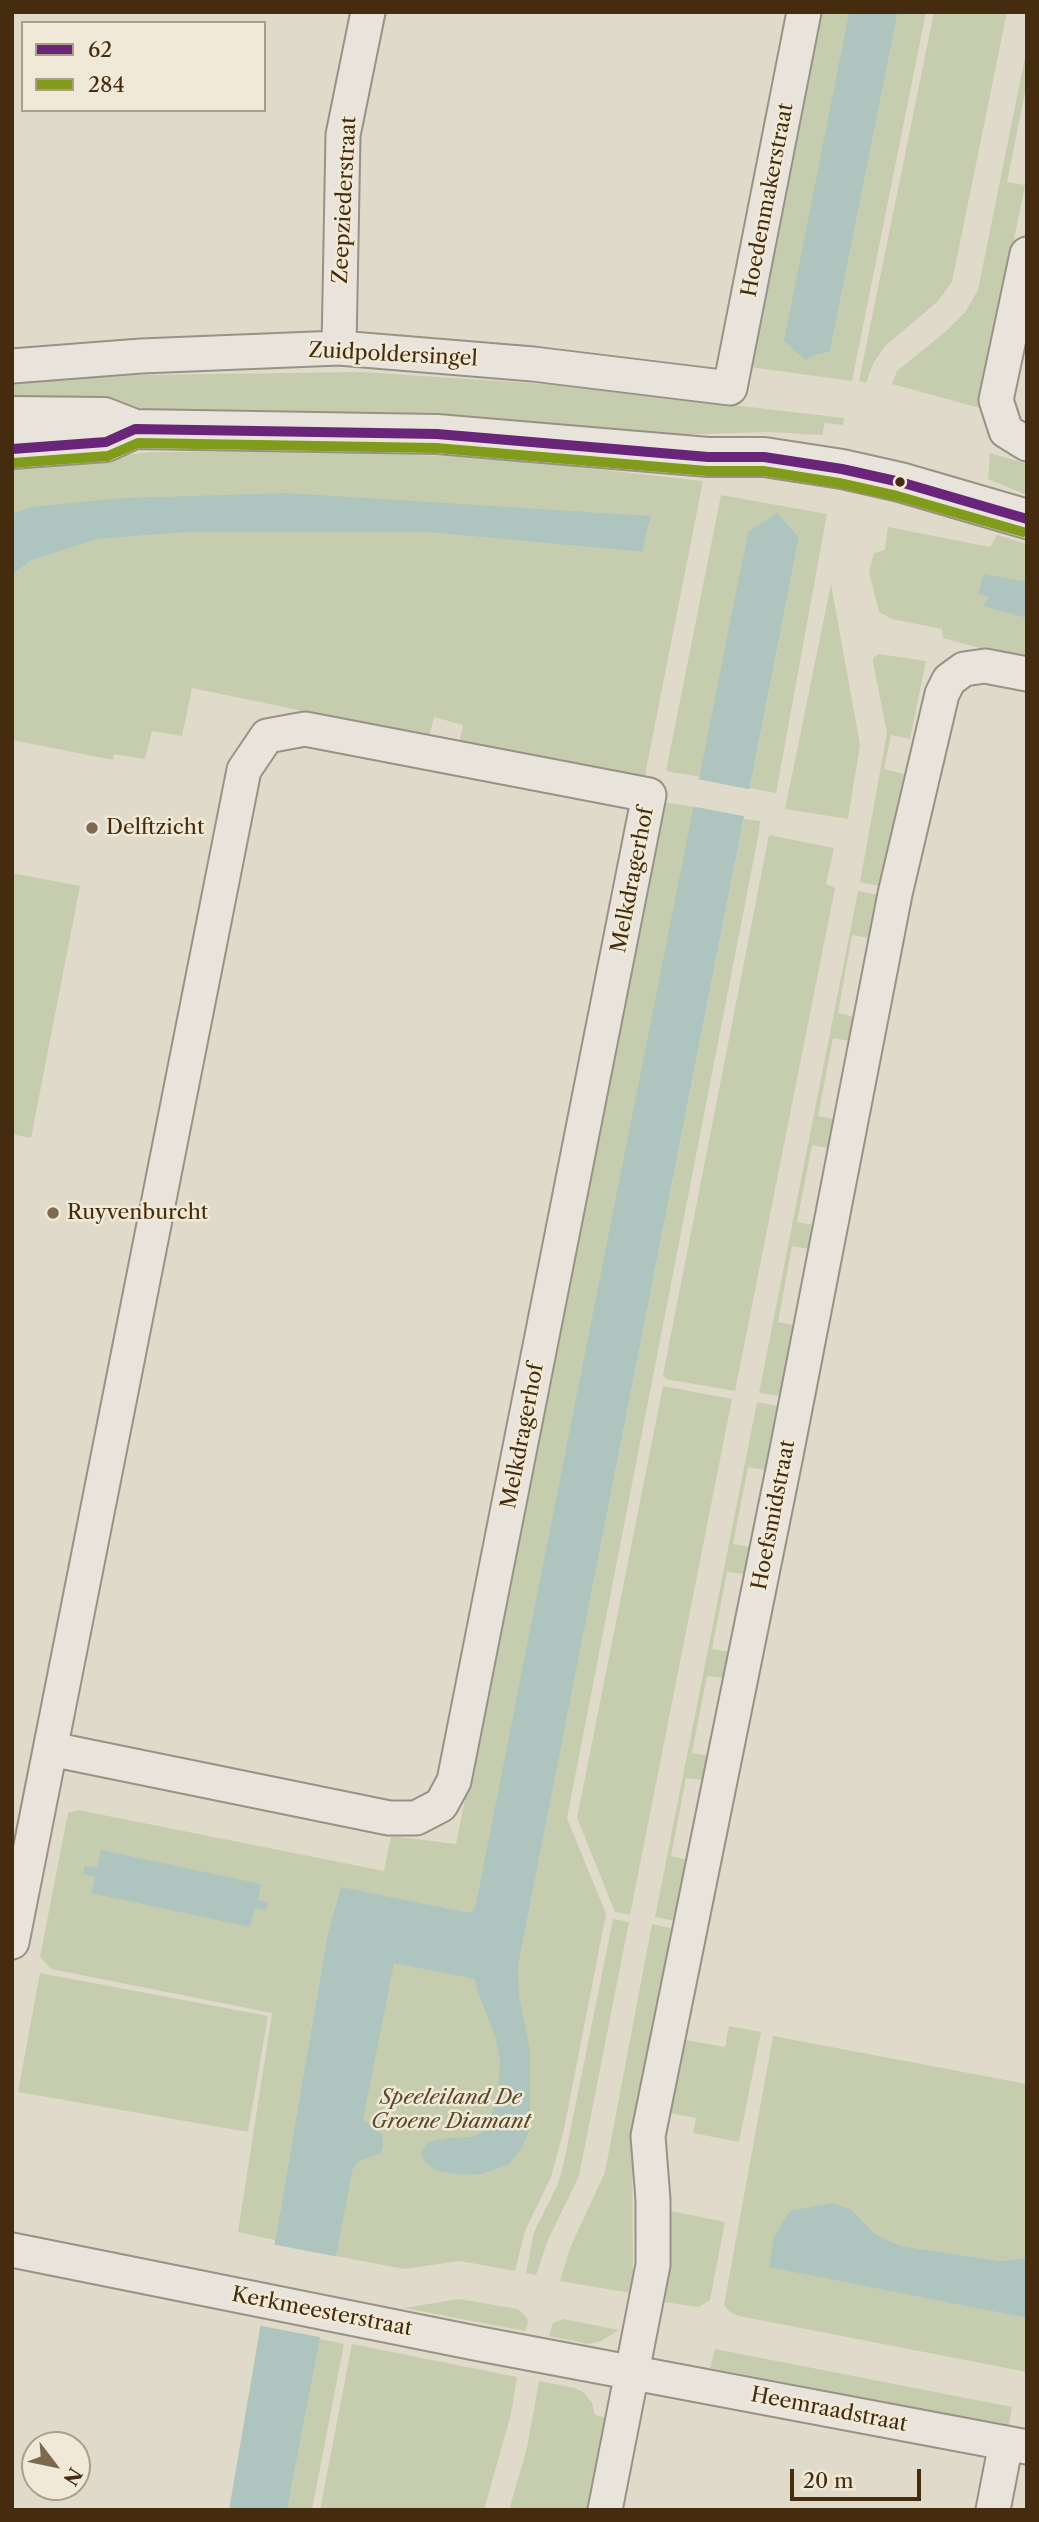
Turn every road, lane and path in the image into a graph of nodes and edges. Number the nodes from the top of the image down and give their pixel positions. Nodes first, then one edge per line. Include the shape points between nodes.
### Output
1 (368, 12) edge
2 (804, 12) edge
3 (1027, 254) edge
4 (339, 348) junction
5 (12, 366) edge
6 (730, 388) joint
7 (12, 416) edge
8 (135, 429) junction
9 (1017, 438) edge
10 (12, 449) edge
11 (1027, 519) edge
12 (1027, 674) edge
13 (51, 1749) junction
14 (12, 1942) edge
15 (12, 2249) edge
16 (632, 2372) junction
17 (1016, 2445) edge
18 (605, 2510) edge
19 (993, 2510) edge

1 - 4 street, Zeepziederstraat via 343,135
2 - 6 street, Hoedenmakerstraat
3 - 9 street via 996,400
4 - 5 street, Zuidpoldersingel
4 - 6 street, Zuidpoldersingel via 533,364
7 - 8 street via 104,417
8 - 10 street via 106,442
8 - 11 street via 437,434 708,457 764,457 900,482
12 - 16 street, Hoefsmidstraat via 985,666 964,669 949,680 895,894 648,2136 653,2265
13 - 13 street, Melkdragerhof via 244,770 267,736 305,729 649,795 454,1781 441,1805 415,1818 389,1818
13 - 14 street, Melkdragerhof
15 - 16 street, Kerkmeesterstraat
16 - 17 street, Heemraadstraat
16 - 18 street, Hoefsmidstraat
17 - 19 street

